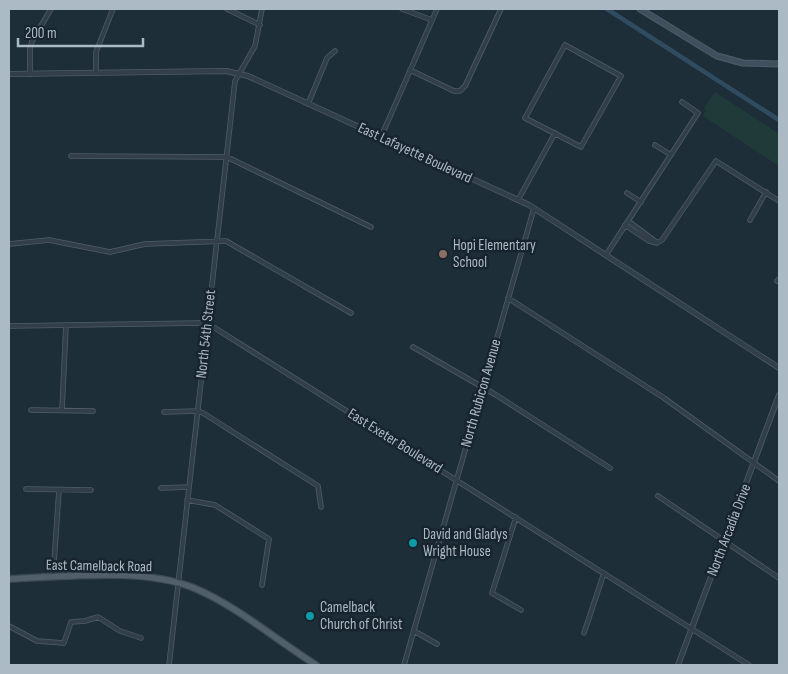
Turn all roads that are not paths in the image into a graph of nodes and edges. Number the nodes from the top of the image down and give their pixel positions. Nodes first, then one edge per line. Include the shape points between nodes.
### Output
1 (51, 9) edge
2 (113, 9) edge
3 (227, 9) edge
4 (262, 9) edge
5 (402, 9) edge
6 (437, 9) edge
7 (501, 9) edge
8 (640, 9) edge
9 (432, 20) junction
10 (260, 24) junction
11 (335, 51) dead end
12 (779, 64) edge
13 (410, 70) junction
14 (96, 73) junction
15 (240, 73) junction
16 (9, 74) edge
17 (30, 74) junction
18 (682, 102) dead end
19 (308, 104) junction
20 (555, 133) junction
21 (381, 137) junction
22 (655, 145) dead end
23 (671, 155) junction
24 (71, 156) dead end
25 (226, 157) junction
26 (766, 192) junction
27 (627, 193) dead end
28 (518, 200) junction
29 (779, 201) edge
30 (641, 202) junction
31 (534, 208) junction
32 (750, 220) dead end
33 (626, 223) junction
34 (370, 227) dead end
35 (218, 242) junction
36 (9, 244) edge
37 (606, 255) junction
38 (508, 298) junction
39 (351, 313) dead end
40 (66, 324) junction
41 (207, 325) junction
42 (9, 326) edge
43 (413, 347) dead end
44 (779, 368) edge
45 (483, 387) junction
46 (779, 395) edge
47 (31, 410) dead end
48 (62, 410) junction
49 (93, 411) dead end
50 (198, 411) junction
51 (164, 412) dead end
52 (754, 462) junction
53 (610, 468) dead end
54 (456, 480) junction
55 (779, 482) edge
56 (189, 487) junction
57 (161, 488) dead end
58 (26, 489) dead end
59 (58, 490) junction
60 (91, 490) dead end
61 (658, 496) dead end
62 (188, 500) junction
63 (321, 506) dead end
64 (516, 517) junction
65 (725, 540) junction
66 (604, 573) junction
67 (53, 578) junction
68 (779, 578) edge
69 (9, 579) edge
70 (178, 583) junction
71 (262, 586) dead end
72 (520, 610) dead end
73 (9, 626) edge
74 (692, 629) junction
75 (414, 631) junction
76 (584, 633) dead end
77 (141, 638) dead end
78 (437, 644) dead end
79 (305, 662) edge
80 (169, 665) edge
81 (316, 665) edge
82 (404, 665) edge
83 (678, 665) edge
84 (749, 665) edge

1 - 17 street via 32,41
2 - 14 street via 96,52
3 - 10 street
4 - 10 street, North 54th Street
5 - 9 street
6 - 9 street
7 - 13 street via 460,91
8 - 12 main road via 717,56 743,63
9 - 13 street
10 - 15 street, North 54th Street via 255,46
11 - 19 street via 327,58
13 - 21 street
14 - 15 street, East Lafayette Boulevard
14 - 17 street, East Lafayette Boulevard
15 - 19 street, East Lafayette Boulevard
15 - 25 street, North 54th Street via 235,81
16 - 17 street, East Lafayette Boulevard
18 - 23 street via 698,113
19 - 21 street, East Lafayette Boulevard
20 - 20 street via 525,118 565,45 621,76 582,148
20 - 28 street
21 - 28 street, East Lafayette Boulevard
22 - 23 street
23 - 30 street
24 - 25 street
25 - 34 street
25 - 35 street, North 54th Street
26 - 29 street
26 - 32 street
26 - 33 street via 716,161 662,240 657,243
27 - 30 street
28 - 31 street, East Lafayette Boulevard
30 - 33 street
31 - 37 street, East Lafayette Boulevard
31 - 38 street, North Rubicon Avenue
33 - 37 street
35 - 36 street via 145,244 110,252 49,240
35 - 39 street via 226,241
35 - 41 street, North 54th Street
37 - 44 street, East Lafayette Boulevard
38 - 45 street, North Rubicon Avenue
38 - 52 street via 664,398
40 - 41 street
40 - 42 street
40 - 48 street
41 - 50 street, North 54th Street
41 - 54 street, East Exeter Boulevard
43 - 45 street
45 - 53 street
45 - 54 street, North Rubicon Avenue
46 - 52 street, North Arcadia Drive
47 - 48 street
48 - 49 street
50 - 51 street
50 - 56 street, North 54th Street
50 - 63 street via 318,486
52 - 55 street
52 - 65 street, North Arcadia Drive
54 - 64 street, East Exeter Boulevard
54 - 75 street, North Rubicon Avenue
56 - 57 street
56 - 62 street, North 54th Street
58 - 59 street
59 - 60 street
59 - 67 street
61 - 65 street
62 - 70 street, North 54th Street
62 - 71 street via 214,505 270,541
64 - 66 street, East Exeter Boulevard
64 - 72 street via 492,593
65 - 68 street
65 - 74 street, North Arcadia Drive
66 - 74 street, East Exeter Boulevard
66 - 76 street
67 - 69 main road, East Camelback Road
67 - 70 main road, East Camelback Road via 126,576
70 - 79 main road, East Camelback Road via 214,598
70 - 80 street, North 54th Street
73 - 77 street via 38,641 64,643 71,622 98,617 120,631
74 - 83 street, North Arcadia Drive
74 - 84 street, East Exeter Boulevard
75 - 78 street
75 - 82 street, North Rubicon Avenue
79 - 81 main road, East Camelback Road

